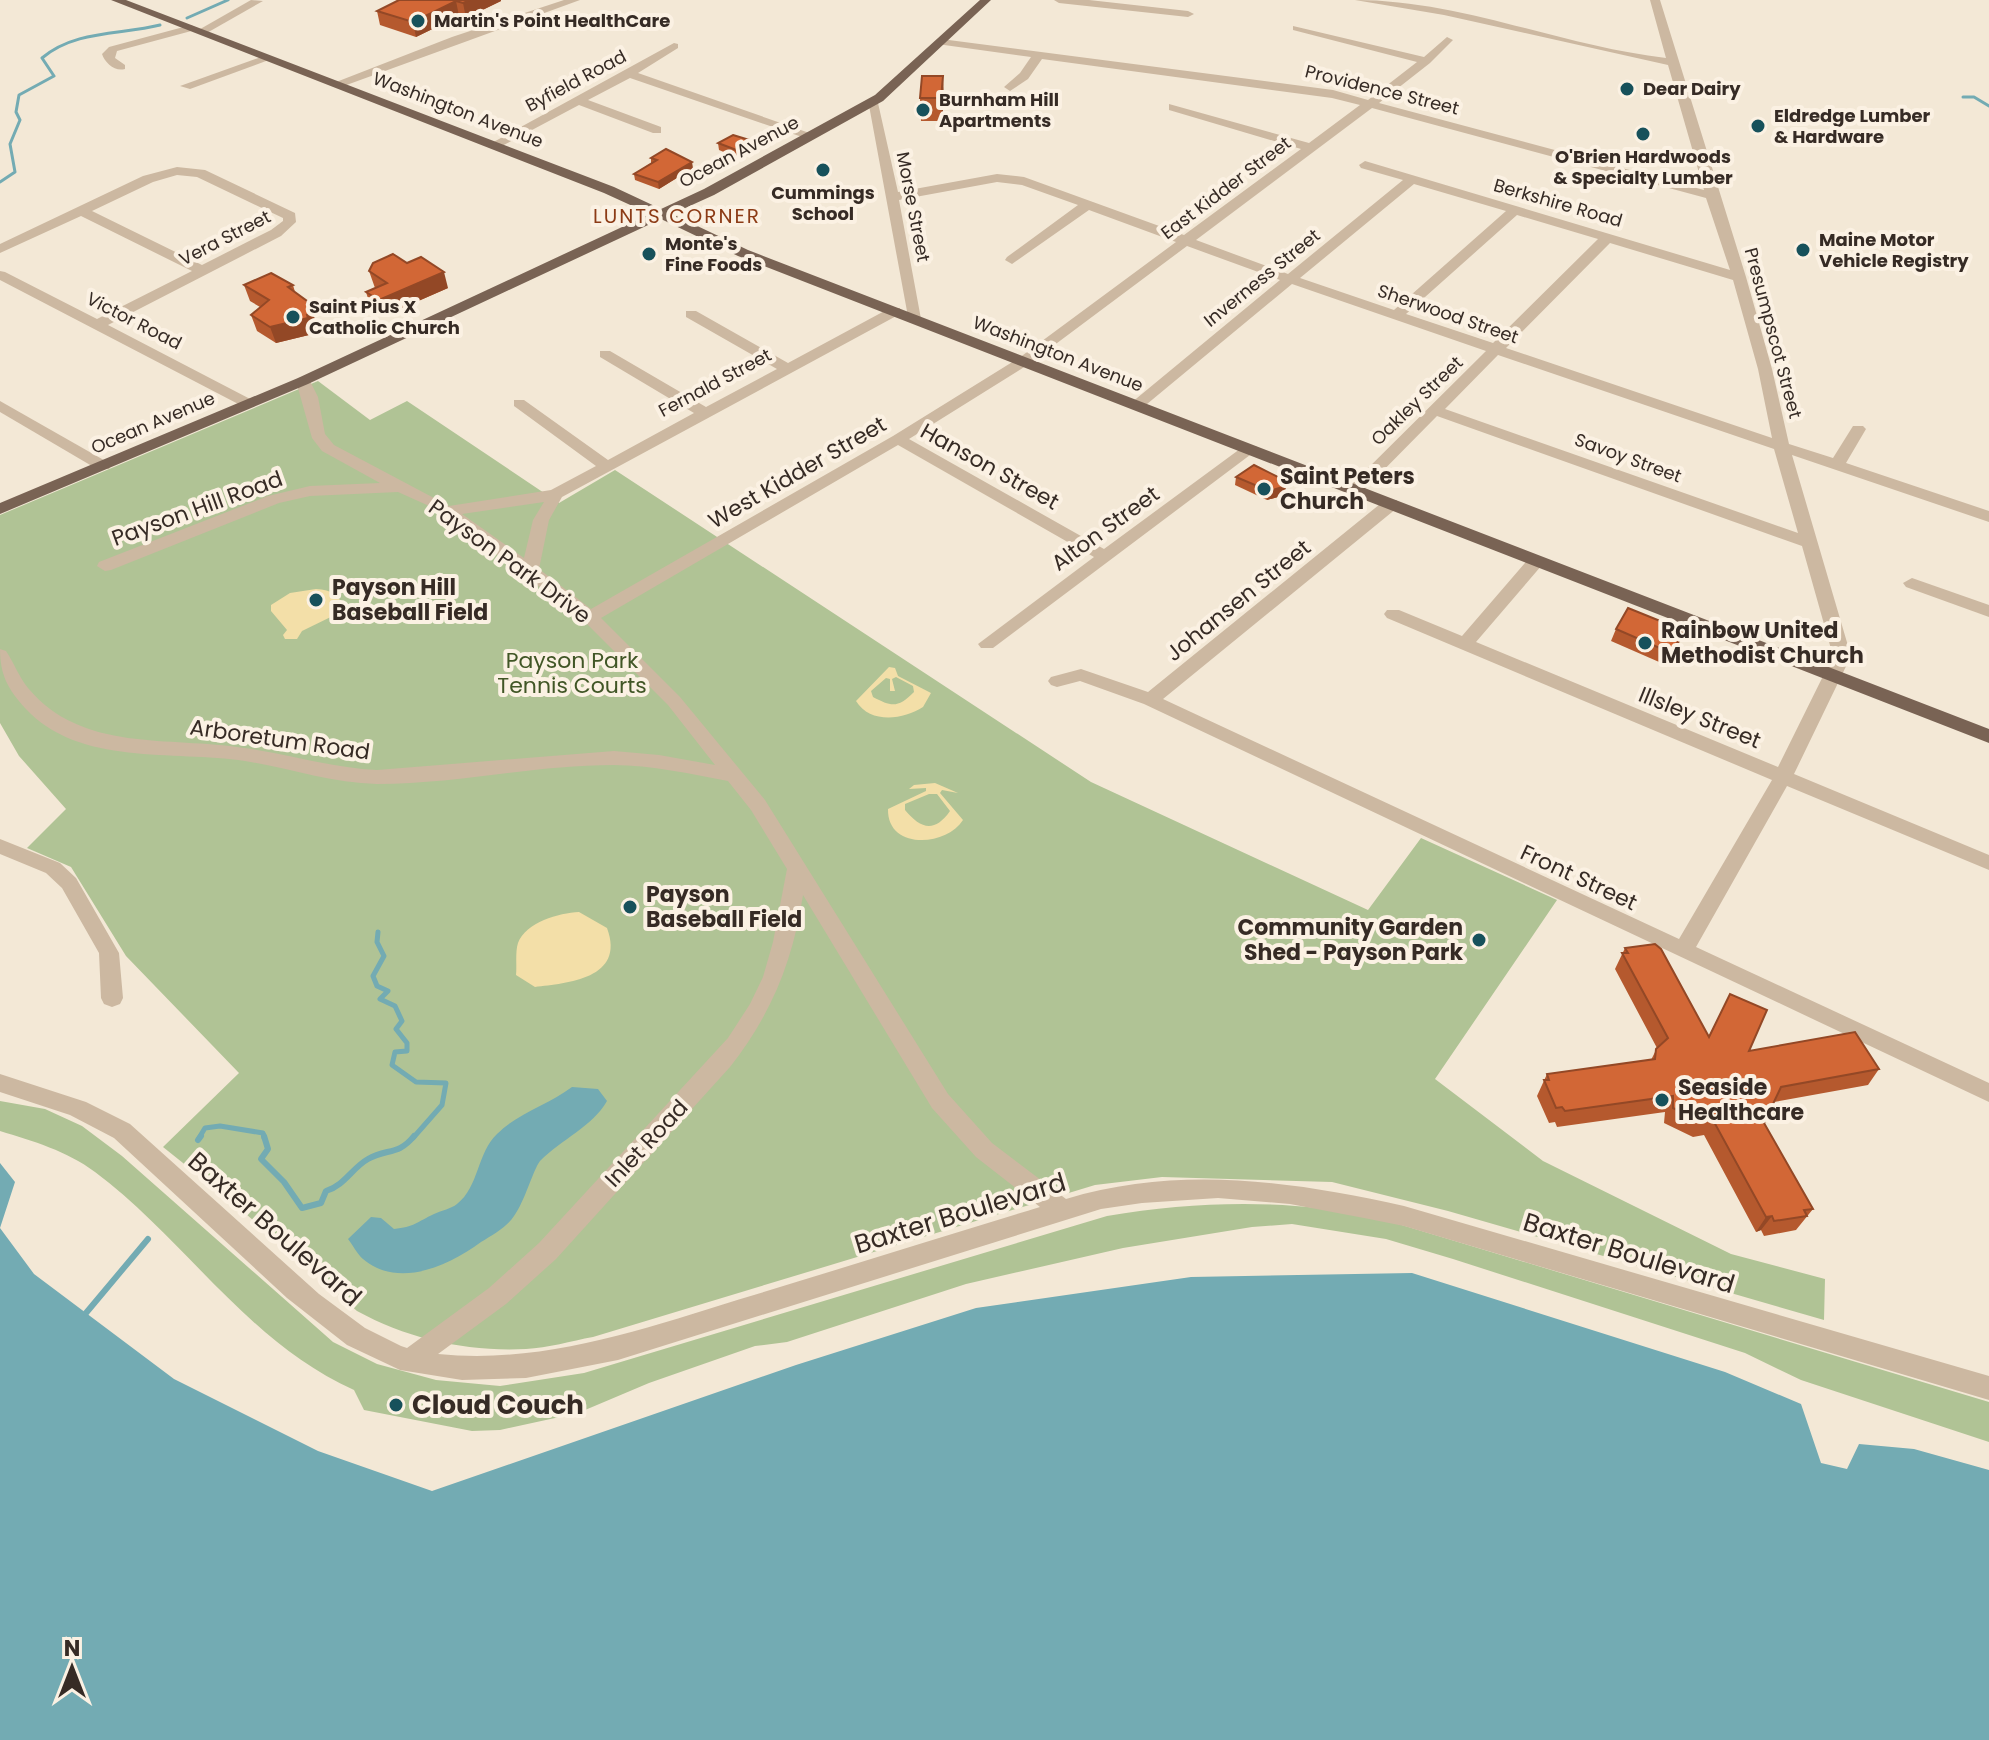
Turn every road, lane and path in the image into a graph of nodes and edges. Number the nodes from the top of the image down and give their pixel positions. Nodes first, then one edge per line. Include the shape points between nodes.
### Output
1 (116, 0) edge
2 (258, 0) edge
3 (575, 0) edge
4 (1059, 0) edge
5 (1360, 0) edge
6 (1655, 0) edge
7 (982, 1) edge
8 (1403, 3) edge
9 (1188, 14) dead end
10 (1297, 28) dead end
11 (200, 31) junction
12 (1447, 40) dead end
13 (941, 42) junction
14 (674, 46) dead end
15 (1039, 55) junction
16 (268, 58) junction
17 (1426, 61) junction
18 (1673, 62) junction
19 (121, 67) dead end
20 (629, 74) junction
21 (337, 84) junction
22 (186, 86) dead end
23 (1010, 87) dead end
24 (579, 101) junction
25 (872, 103) junction
26 (1371, 103) junction
27 (1173, 107) dead end
28 (657, 130) dead end
29 (812, 136) junction
30 (494, 145) junction
31 (1311, 148) junction
32 (1365, 165) dead end
33 (1412, 179) junction
34 (1712, 196) junction
35 (892, 197) junction
36 (1087, 205) junction
37 (1515, 210) junction
38 (82, 211) junction
39 (664, 215) junction
40 (1608, 237) junction
41 (1187, 240) junction
42 (0, 249) edge
43 (1012, 260) dead end
44 (201, 270) junction
45 (0, 275) edge
46 (1739, 277) junction
47 (1290, 279) junction
48 (895, 311) junction
49 (691, 314) dead end
50 (1396, 315) junction
51 (914, 319) junction
52 (97, 325) junction
53 (1498, 350) junction
54 (605, 354) dead end
55 (1024, 361) junction
56 (786, 368) junction
57 (303, 381) junction
58 (519, 403) dead end
59 (249, 404) junction
60 (0, 406) edge
61 (1136, 406) junction
62 (1434, 410) junction
63 (703, 412) junction
64 (1858, 429) dead end
65 (898, 439) junction
66 (1250, 449) junction
67 (1782, 449) junction
68 (605, 465) junction
69 (103, 466) junction
70 (1836, 466) junction
71 (401, 487) junction
72 (1355, 490) junction
73 (556, 494) junction
74 (1391, 504) junction
75 (0, 509) edge
76 (447, 511) junction
77 (1989, 517) edge
78 (1809, 543) junction
79 (1103, 555) junction
80 (1536, 561) junction
81 (105, 566) dead end
82 (530, 570) junction
83 (1912, 583) dead end
84 (1989, 611) edge
85 (1393, 614) dead end
86 (590, 617) junction
87 (987, 644) dead end
88 (1464, 645) junction
89 (0, 655) edge
90 (1834, 676) junction
91 (1057, 681) dead end
92 (1150, 700) junction
93 (1989, 736) edge
94 (734, 775) junction
95 (1783, 777) junction
96 (0, 846) edge
97 (1989, 863) edge
98 (796, 870) junction
99 (1683, 951) junction
100 (112, 998) dead end
101 (8, 1088) edge
102 (1989, 1093) edge
103 (1063, 1211) junction
104 (412, 1359) junction
105 (1989, 1388) edge

1 - 11 main road, Washington Avenue
2 - 11 street via 245,13
3 - 21 street
4 - 9 street
5 - 8 street
6 - 18 street, Presumpscot Street
7 - 13 main road, Ocean Avenue
8 - 18 street
10 - 17 street
11 - 16 main road, Washington Avenue
11 - 19 street via 113,49 110,60
12 - 17 street, East Kidder Street
13 - 15 street, Providence Street
13 - 25 main road, Ocean Avenue
14 - 20 street, Byfield Road
15 - 23 street
15 - 26 street, Providence Street via 1309,89
16 - 21 main road, Washington Avenue
16 - 22 street
17 - 26 street, East Kidder Street
18 - 34 street, Presumpscot Street
20 - 24 street, Byfield Road
20 - 29 street
21 - 30 main road, Washington Avenue
24 - 28 street
24 - 30 street, Byfield Road
25 - 29 main road, Ocean Avenue
25 - 35 street, Morse Street
26 - 31 street, East Kidder Street
26 - 34 street, Providence Street
27 - 31 street
29 - 39 main road, Ocean Avenue
30 - 39 main road, Washington Avenue
31 - 41 street, East Kidder Street
32 - 33 street, Berkshire Road
33 - 37 street, Berkshire Road
33 - 47 street, Inverness Street
34 - 46 street, Presumpscot Street
35 - 36 street, Sherwood Street via 1006,177
35 - 51 street, Morse Street
36 - 41 street, Sherwood Street
36 - 43 street
37 - 40 street, Berkshire Road
37 - 50 street
38 - 42 street
38 - 44 street
38 - 44 street, Vera Street via 157,176 186,170 290,216 276,233
39 - 48 main road, Washington Avenue via 743,253
39 - 57 main road, Ocean Avenue
40 - 46 street, Berkshire Road
40 - 53 street, Oakley Street
41 - 47 street, Sherwood Street
41 - 55 street, East Kidder Street
44 - 52 street, Vera Street
45 - 52 street, Victor Road
46 - 67 street, Presumpscot Street
47 - 50 street, Sherwood Street
47 - 61 street, Inverness Street
48 - 51 main road, Washington Avenue
48 - 56 street, Fernald Street
49 - 56 street
50 - 53 street, Sherwood Street
51 - 55 main road, Washington Avenue
52 - 59 street, Victor Road
53 - 62 street, Oakley Street
53 - 67 street, Sherwood Street
54 - 63 street
55 - 61 main road, Washington Avenue
55 - 65 street, West Kidder Street
56 - 63 street, Fernald Street
57 - 59 main road, Ocean Avenue
57 - 71 street, Payson Park Drive via 322,442
58 - 68 street
59 - 69 main road, Ocean Avenue
60 - 69 street
61 - 66 main road, Washington Avenue
62 - 72 street, Oakley Street
62 - 78 street, Savoy Street
63 - 68 street, Fernald Street
64 - 70 street
65 - 79 street, Hanson Street
65 - 86 street, West Kidder Street
66 - 72 main road, Washington Avenue
66 - 79 street, Alton Street
67 - 70 street, Sherwood Street
67 - 78 street, Presumpscot Street
68 - 73 street, Fernald Street
69 - 75 main road, Ocean Avenue
70 - 77 street, Sherwood Street
71 - 76 street, Payson Park Drive
71 - 81 street, Payson Hill Road via 310,491 274,499
72 - 74 main road, Washington Avenue
73 - 76 street, Fernald Street
73 - 82 street via 541,520
74 - 80 main road, Washington Avenue
74 - 92 street, Johansen Street
76 - 82 street, Payson Park Drive
78 - 90 street, Presumpscot Street via 1842,656
79 - 87 street, Alton Street
80 - 88 street
80 - 90 main road, Washington Avenue
82 - 86 street, Payson Park Drive
83 - 84 street
85 - 88 street, Illsley Street
86 - 94 street, Payson Park Drive via 674,701
88 - 95 street, Illsley Street
89 - 94 street, Arboretum Road via 32,708 101,743 231,752 350,776 614,758
90 - 93 main road, Washington Avenue
90 - 95 street
91 - 92 street, Front Street via 1081,675
92 - 99 street, Front Street
94 - 98 street, Payson Park Drive
95 - 97 street, Illsley Street
95 - 99 street
96 - 100 street via 53,868 69,883 109,953
98 - 103 street, Payson Park Drive via 940,1101 984,1150
98 - 104 street, Inlet Road via 772,979 741,1037 539,1257
99 - 102 street, Front Street
101 - 104 street, Baxter Boulevard via 79,1107 122,1131 341,1326 374,1347
103 - 104 street, Baxter Boulevard via 563,1362 471,1368
103 - 105 street, Baxter Boulevard via 1101,1199 1181,1188 1308,1194 1468,1234

